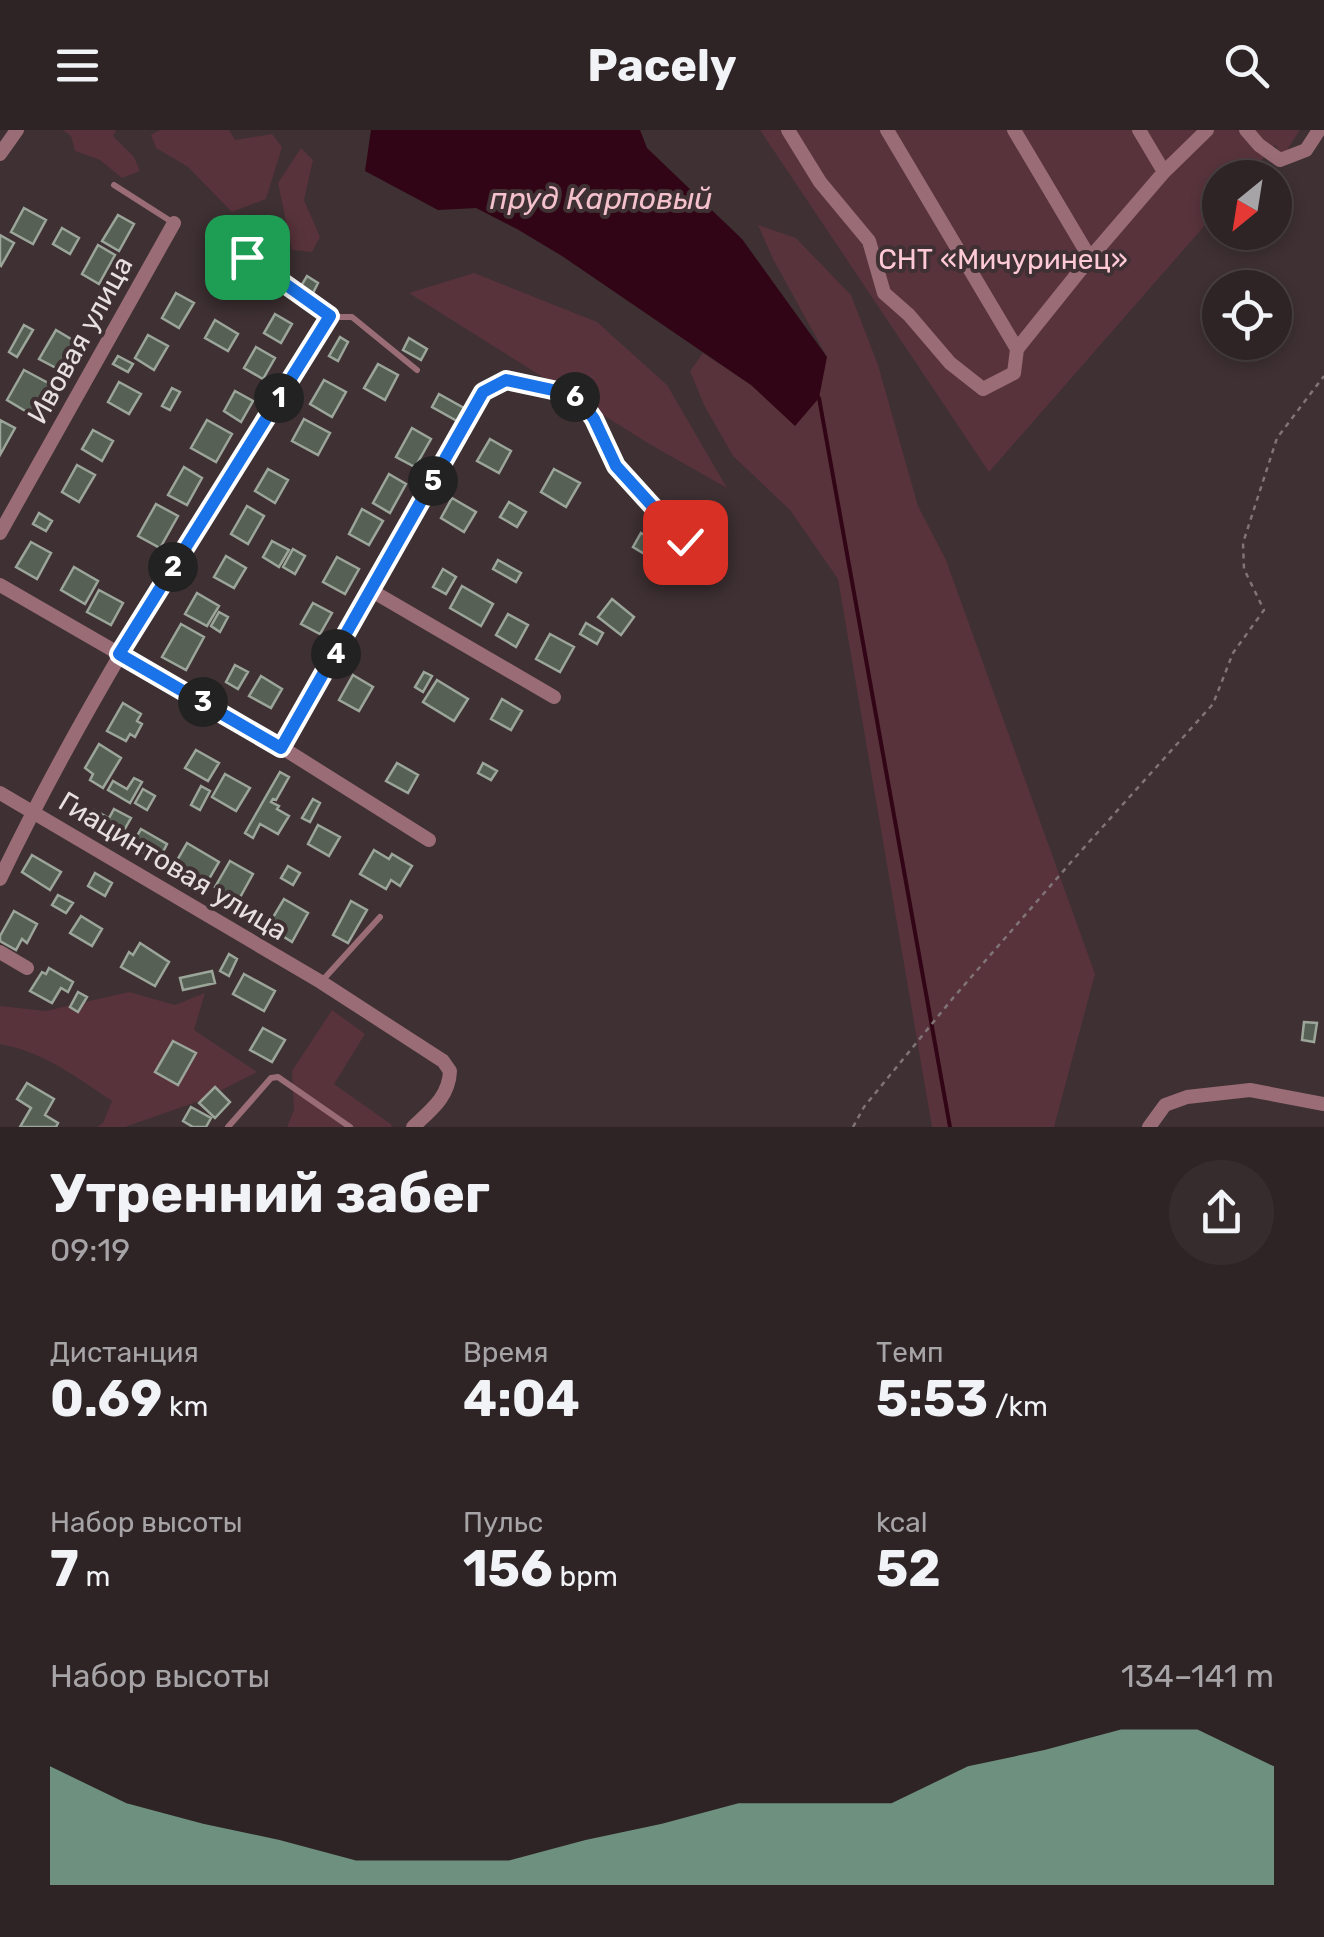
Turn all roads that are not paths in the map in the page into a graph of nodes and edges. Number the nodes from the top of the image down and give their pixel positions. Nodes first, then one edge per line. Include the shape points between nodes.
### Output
1 (17, 130) edge
2 (788, 130) edge
3 (886, 130) edge
4 (1014, 130) edge
5 (1139, 130) edge
6 (1207, 130) edge
7 (1246, 130) edge
8 (1319, 130) edge
9 (0, 154) edge
10 (1164, 172) junction
11 (114, 185) dead end
12 (174, 223) joint
13 (247, 257) dead end
14 (1090, 258) junction
15 (330, 316) junction
16 (1018, 349) junction
17 (417, 370) dead end
18 (0, 533) edge
19 (685, 542) dead end
20 (0, 586) edge
21 (372, 590) junction
22 (119, 654) junction
23 (554, 697) dead end
24 (281, 748) junction
25 (0, 793) edge
26 (32, 812) junction
27 (428, 840) dead end
28 (0, 879) edge
29 (380, 917) dead end
30 (0, 952) edge
31 (27, 968) dead end
32 (321, 982) junction
33 (1324, 1104) edge
34 (228, 1127) edge
35 (350, 1127) edge
36 (414, 1127) edge
37 (1149, 1127) edge

1 - 9 street
2 - 16 street via 869,241 884,293 950,363 984,389 1014,373
3 - 16 street
4 - 14 street
5 - 10 street
6 - 10 street
7 - 8 street via 1280,160 1306,150
10 - 14 street
11 - 12 lane
12 - 18 street, Ивовая улица
13 - 15 lane
14 - 16 street
15 - 17 lane via 352,317
15 - 22 street
19 - 21 street via 616,466 579,398 506,380 483,392
20 - 22 street
21 - 23 street
21 - 24 street
22 - 24 street
22 - 26 street
24 - 27 street
25 - 26 street, Гиацинтовая улица
26 - 28 street
26 - 32 street, Гиацинтовая улица
29 - 32 lane
30 - 31 street
32 - 36 street, Гиацинтовая улица via 450,1070 442,1098
33 - 37 street via 1250,1090 1186,1096 1165,1105
34 - 35 lane via 278,1077

